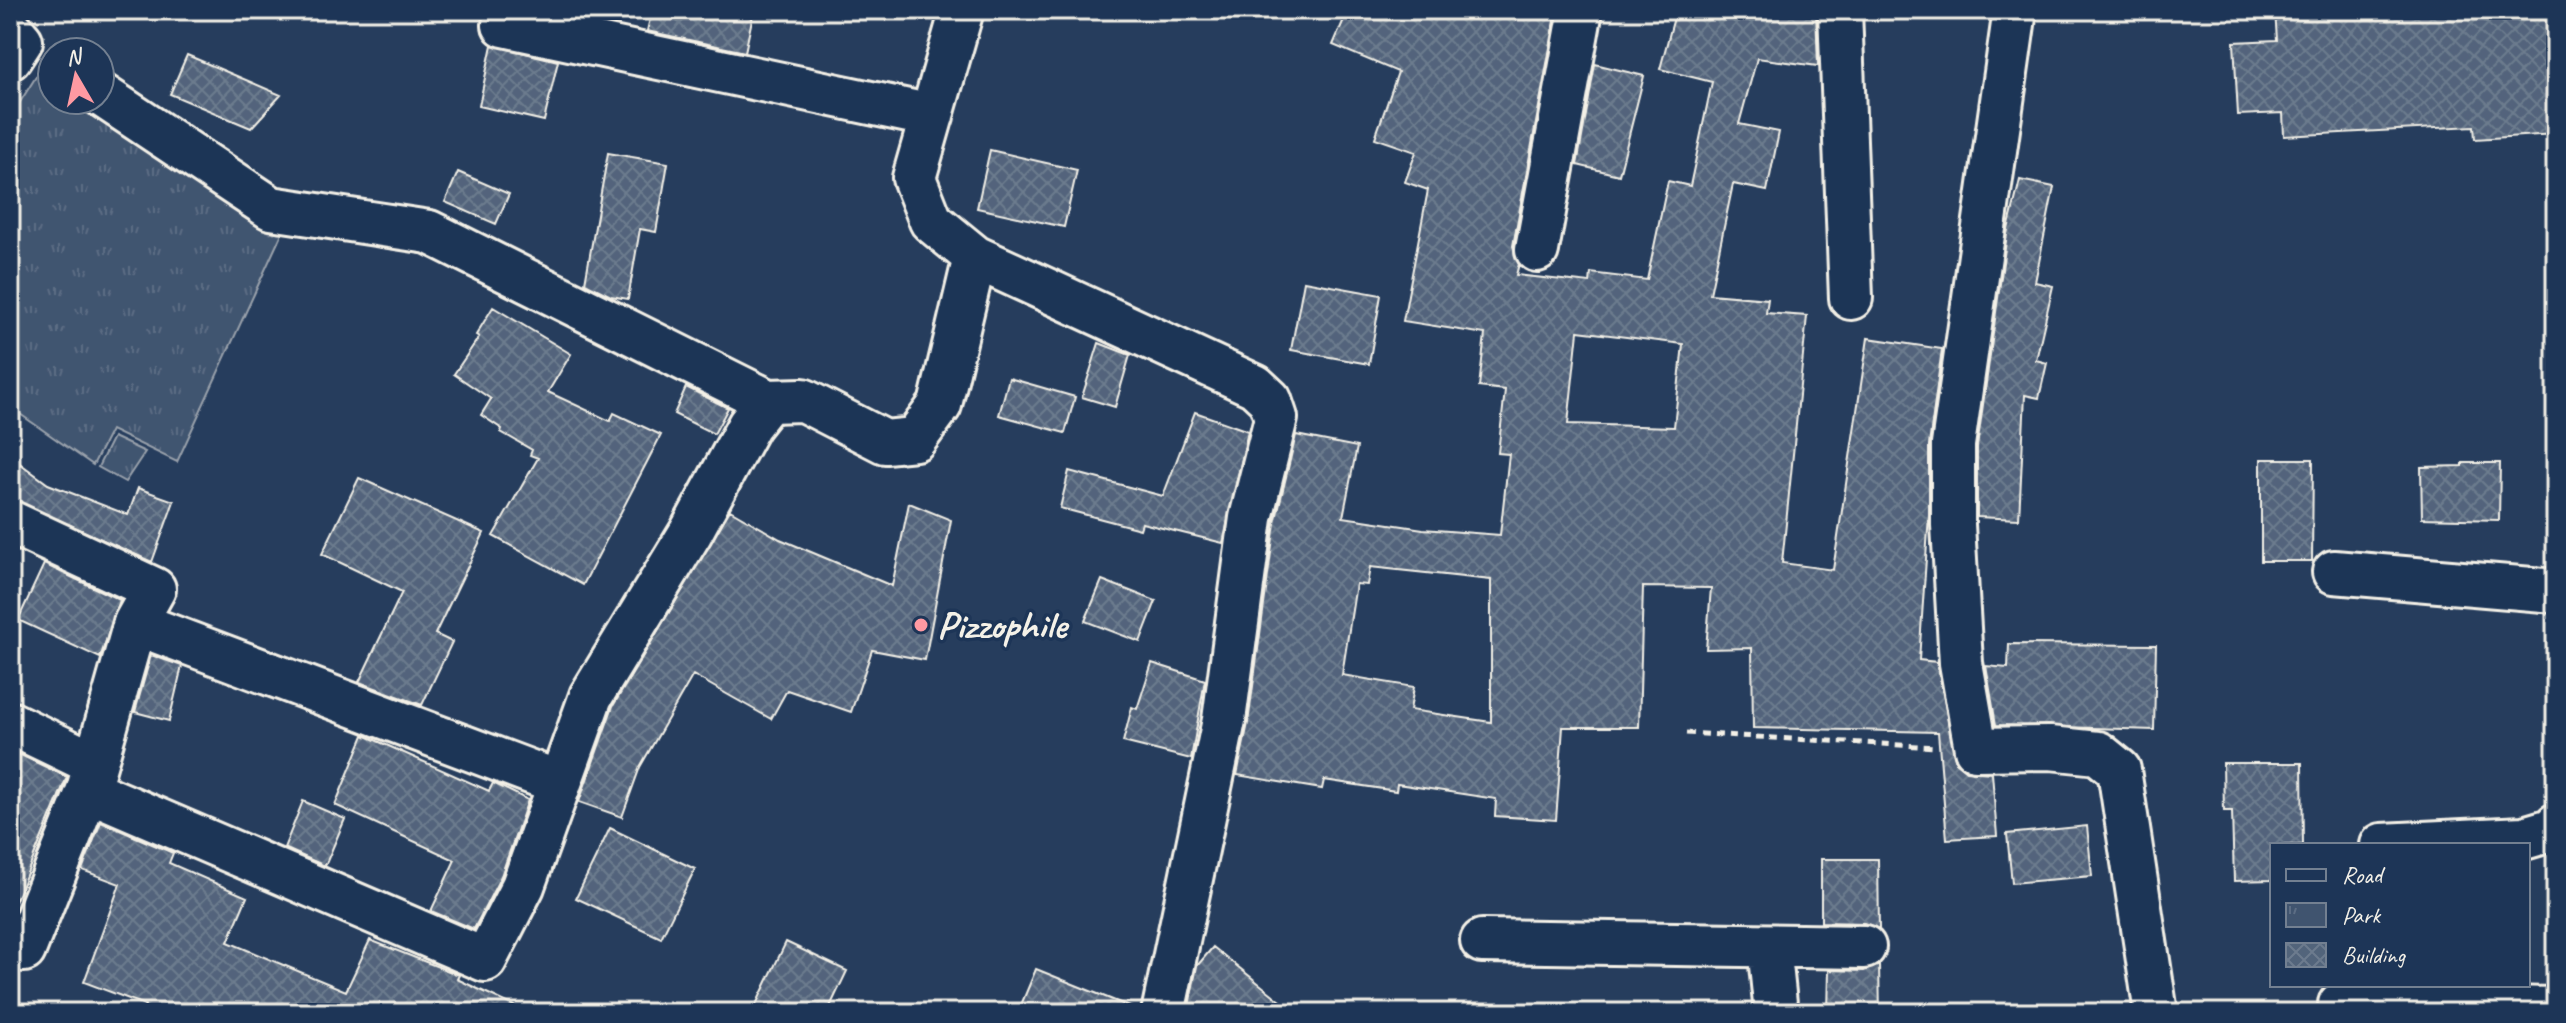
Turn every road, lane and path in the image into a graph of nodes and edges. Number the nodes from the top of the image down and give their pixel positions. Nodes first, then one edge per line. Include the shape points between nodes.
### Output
1 (508, 10) edge
2 (962, 10) edge
3 (1581, 10) edge
4 (1840, 10) edge
5 (2015, 10) edge
6 (116, 105) edge
7 (932, 116) junction
8 (1537, 250) dead end
9 (975, 257) junction
10 (1851, 298) dead end
11 (768, 401) junction
12 (10, 522) edge
13 (2334, 572) dead end
14 (2556, 591) edge
15 (135, 623) junction
16 (10, 723) edge
17 (1686, 733) dead end
18 (1976, 749) junction
19 (92, 777) junction
20 (560, 783) junction
21 (2556, 825) edge
22 (2423, 843) edge
23 (1482, 941) dead end
24 (1769, 946) junction
25 (1864, 947) dead end
26 (24, 950) dead end
27 (2340, 1001) edge
28 (2556, 1009) edge
29 (1163, 1013) edge
30 (1776, 1013) edge
31 (2156, 1013) edge

1 - 7 street via 504,25
2 - 7 street
3 - 8 street
4 - 10 street
5 - 18 street via 1953,445 1961,663
6 - 11 street via 271,208 429,232
7 - 9 street via 914,178 931,221
9 - 11 street via 940,405 915,439 885,442 803,400
9 - 29 street via 1255,386 1270,400 1276,418 1251,518 1224,720
11 - 20 street via 591,696
12 - 15 street via 154,589
13 - 14 street
15 - 19 street
15 - 20 street
16 - 19 street
17 - 18 path
18 - 31 street via 2098,753 2119,770
19 - 20 street via 485,960 523,886
19 - 26 street
21 - 22 street via 2524,838
23 - 24 street
24 - 25 street
24 - 30 street
27 - 28 street

